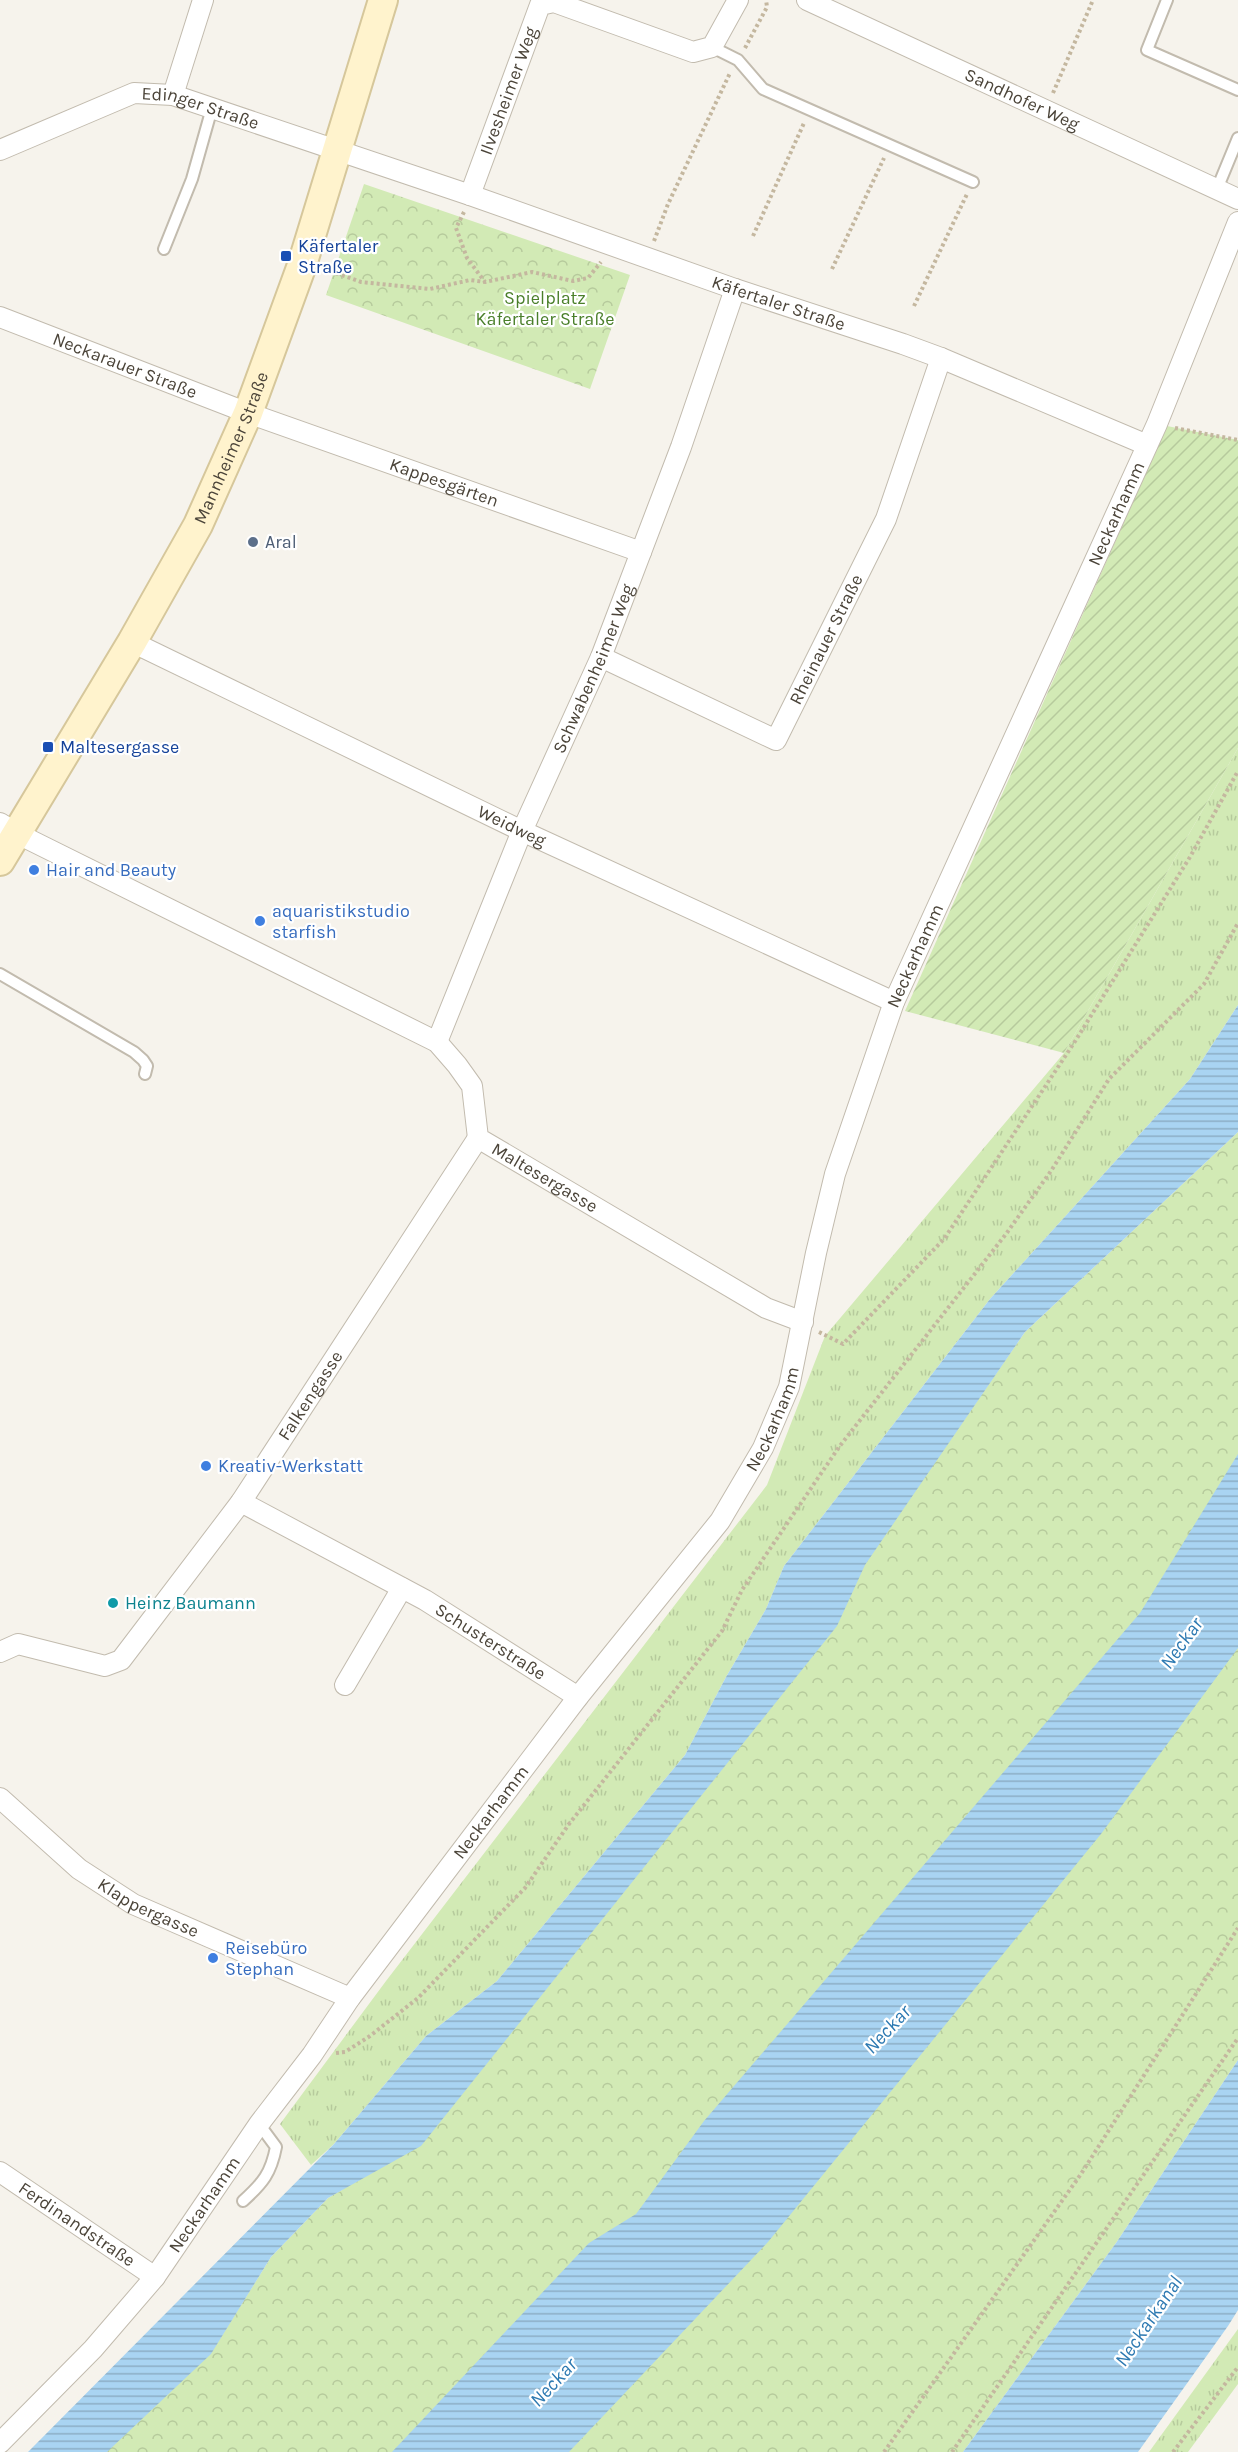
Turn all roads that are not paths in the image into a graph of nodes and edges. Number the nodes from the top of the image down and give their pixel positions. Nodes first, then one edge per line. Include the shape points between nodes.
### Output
1 (203, 0) edge
2 (383, 0) edge
3 (738, 0) edge
4 (807, 0) edge
5 (1167, 0) edge
6 (712, 46) junction
7 (1238, 90) edge
8 (173, 95) junction
9 (212, 108) junction
10 (1238, 138) edge
11 (0, 150) edge
12 (337, 150) junction
13 (973, 182) road end
14 (1216, 189) junction
15 (470, 195) junction
16 (1238, 199) edge
17 (1238, 222) edge
18 (164, 249) dead end
19 (735, 288) junction
20 (1, 322) edge
21 (941, 358) junction
22 (248, 413) junction
23 (1147, 445) junction
24 (641, 552) junction
25 (132, 642) junction
26 (601, 657) junction
27 (8, 828) edge
28 (522, 831) junction
29 (0, 861) edge
30 (0, 974) edge
31 (894, 1002) junction
32 (436, 1042) junction
33 (145, 1074) dead end
34 (478, 1138) junction
35 (803, 1322) junction
36 (241, 1502) junction
37 (402, 1588) junction
38 (0, 1652) edge
39 (345, 1685) dead end
40 (578, 1697) junction
41 (0, 1798) edge
42 (350, 1998) junction
43 (259, 2124) junction
44 (0, 2172) edge
45 (243, 2201) dead end
46 (155, 2277) junction
47 (0, 2443) edge

1 - 8 street
2 - 12 street, Mannheimer Straße
3 - 6 street
4 - 14 street, Sandhofer Weg
5 - 7 lane via 1147,50
6 - 13 lane via 738,60 763,90
6 - 15 street, Ilvesheimer Weg via 693,52 554,2 540,5
8 - 9 street, Edinger Straße
8 - 11 street, Edinger Straße via 134,93
9 - 12 street, Edinger Straße
9 - 18 lane via 192,178
10 - 14 lane
12 - 15 street, Käfertaler Straße
12 - 22 street, Mannheimer Straße via 304,259
14 - 16 street, Sandhofer Weg
15 - 19 street, Käfertaler Straße
17 - 23 street, Neckarhamm
19 - 21 street, Käfertaler Straße
19 - 24 street, Schwabenheimer Weg
20 - 22 street, Neckarauer Straße
21 - 23 street, Käfertaler Straße
21 - 26 street, Rheinauer Straße via 886,519 776,740
22 - 24 street, Kappesgärten
22 - 25 street, Mannheimer Straße via 198,525
23 - 31 street, Neckarhamm
24 - 26 street, Schwabenheimer Weg
25 - 27 street, Mannheimer Straße
25 - 28 street, Weidweg
26 - 28 street, Schwabenheimer Weg
27 - 29 street, Mannheimer Straße
27 - 32 street, Maltesergasse
28 - 31 street, Weidweg
28 - 32 street, Schwabenheimer Weg
30 - 33 lane via 134,1052 147,1066
31 - 35 street, Neckarhamm via 835,1174
32 - 34 street, Maltesergasse via 472,1086
34 - 35 street, Maltesergasse via 766,1308
34 - 36 street, Falkengasse
35 - 40 street, Neckarhamm via 789,1387 763,1448 720,1521
36 - 37 street, Schusterstraße
36 - 38 street, Falkengasse via 121,1660 105,1666 18,1644
37 - 39 street
37 - 40 street, Schusterstraße
40 - 42 street, Neckarhamm
41 - 42 street, Klappergasse via 79,1869 133,1904
42 - 43 street, Neckarhamm
43 - 45 lane via 276,2147 271,2169
43 - 46 street, Neckarhamm
44 - 46 street, Ferdinandstraße
46 - 47 street, Neckarhamm via 93,2349

